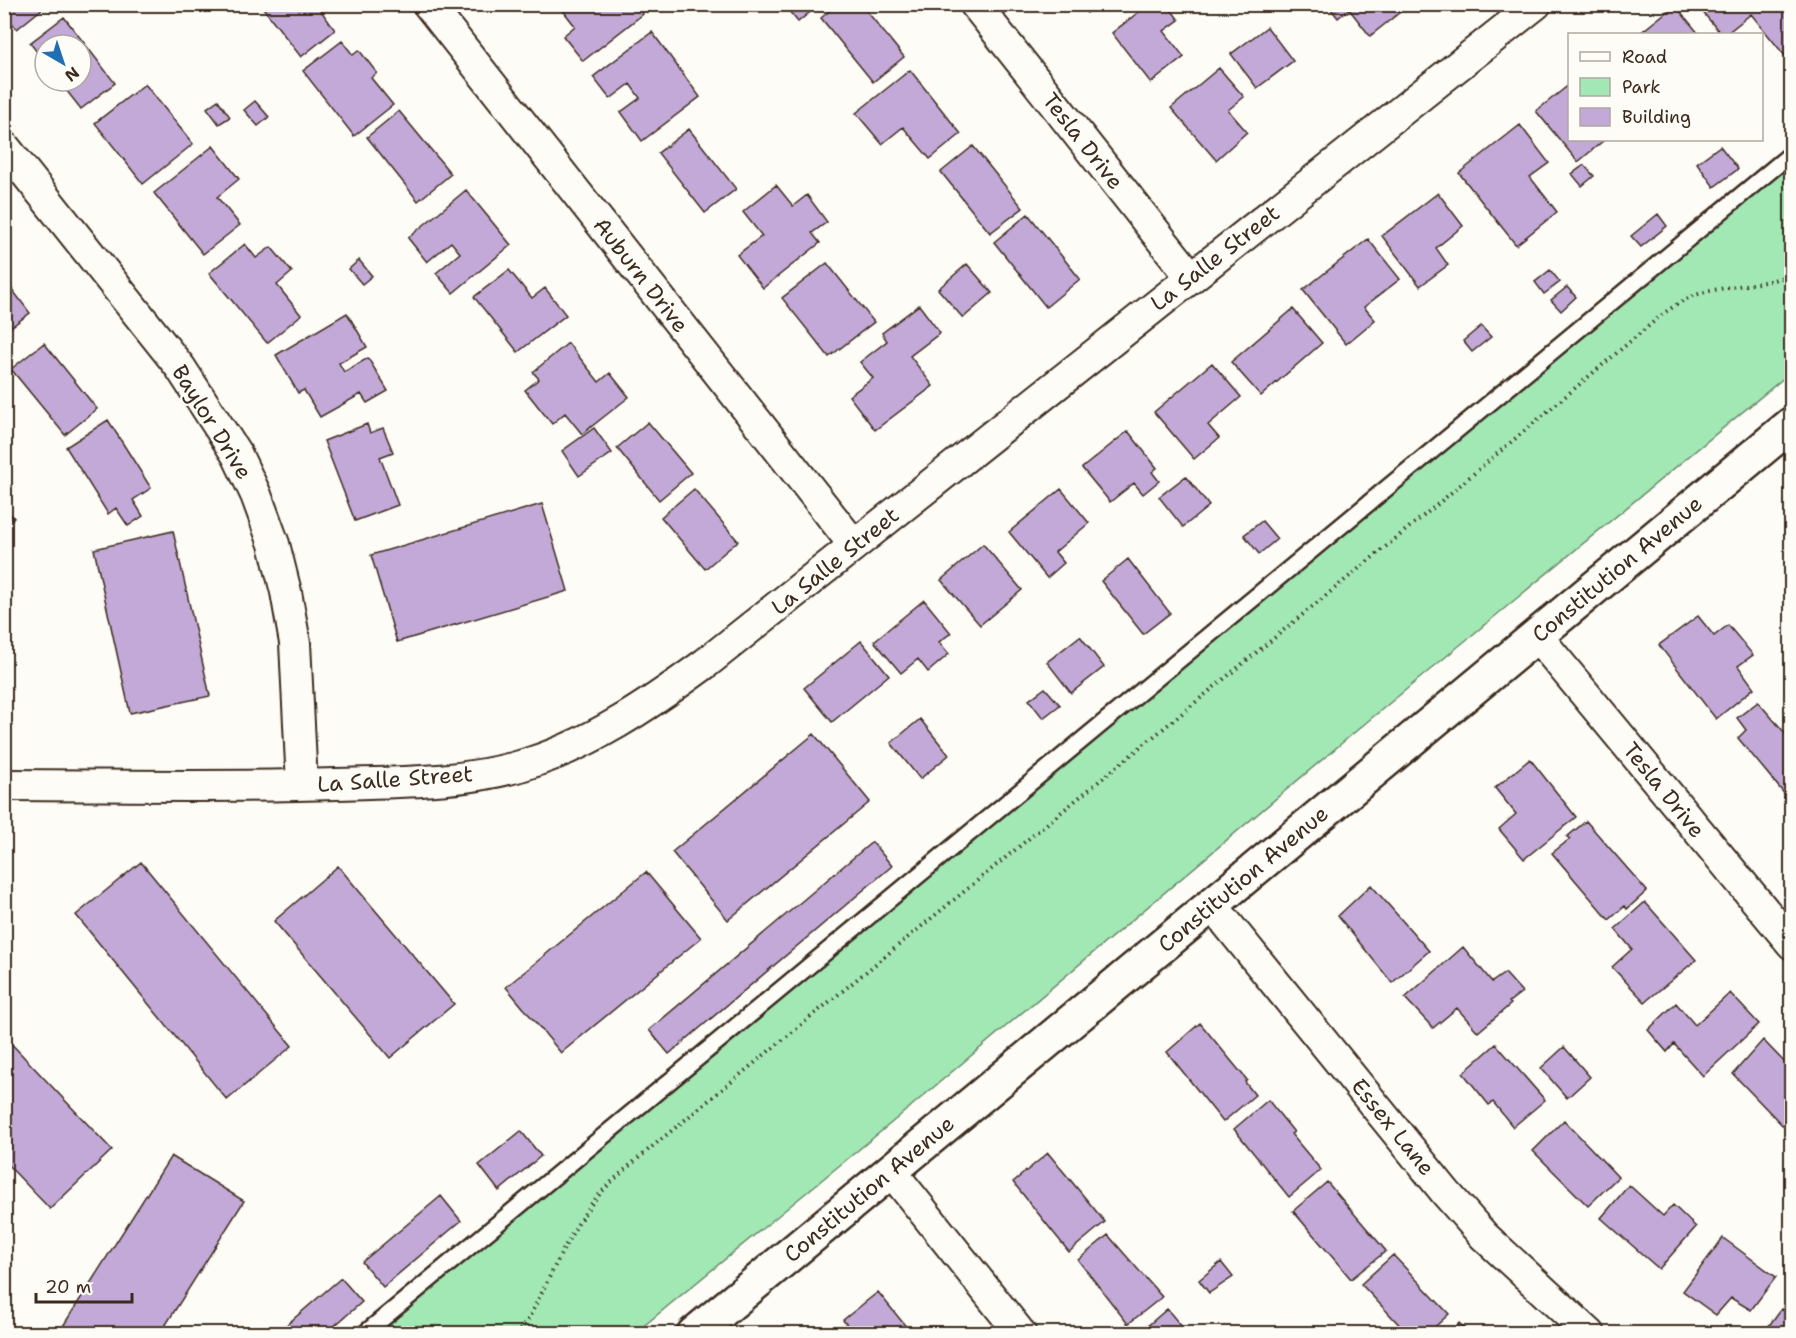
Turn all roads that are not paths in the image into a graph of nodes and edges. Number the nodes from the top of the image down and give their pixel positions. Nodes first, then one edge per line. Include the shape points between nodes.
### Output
1 (428, 4) edge
2 (975, 4) edge
3 (1534, 5) edge
4 (4, 146) edge
5 (1791, 153) edge
6 (1191, 277) junction
7 (1791, 424) edge
8 (854, 545) junction
9 (1537, 636) junction
10 (4, 785) edge
11 (302, 785) junction
12 (1212, 904) junction
13 (1791, 944) edge
14 (891, 1171) junction
15 (363, 1334) edge
16 (694, 1334) edge
17 (1021, 1334) edge
18 (1590, 1334) edge

1 - 8 street, Auburn Drive
2 - 6 street, Tesla Drive
3 - 6 street, La Salle Street
4 - 11 street, Baylor Drive via 180,367 237,455 256,495 274,544 295,643
5 - 15 lane
6 - 8 street, La Salle Street
7 - 9 main road, Constitution Avenue
8 - 11 street, La Salle Street via 662,696 570,748 520,766 458,779
9 - 12 main road, Constitution Avenue
9 - 13 street, Tesla Drive
10 - 11 street, La Salle Street
12 - 14 main road, Constitution Avenue
12 - 18 street, Essex Lane via 1484,1236
14 - 16 main road, Constitution Avenue
14 - 17 street

